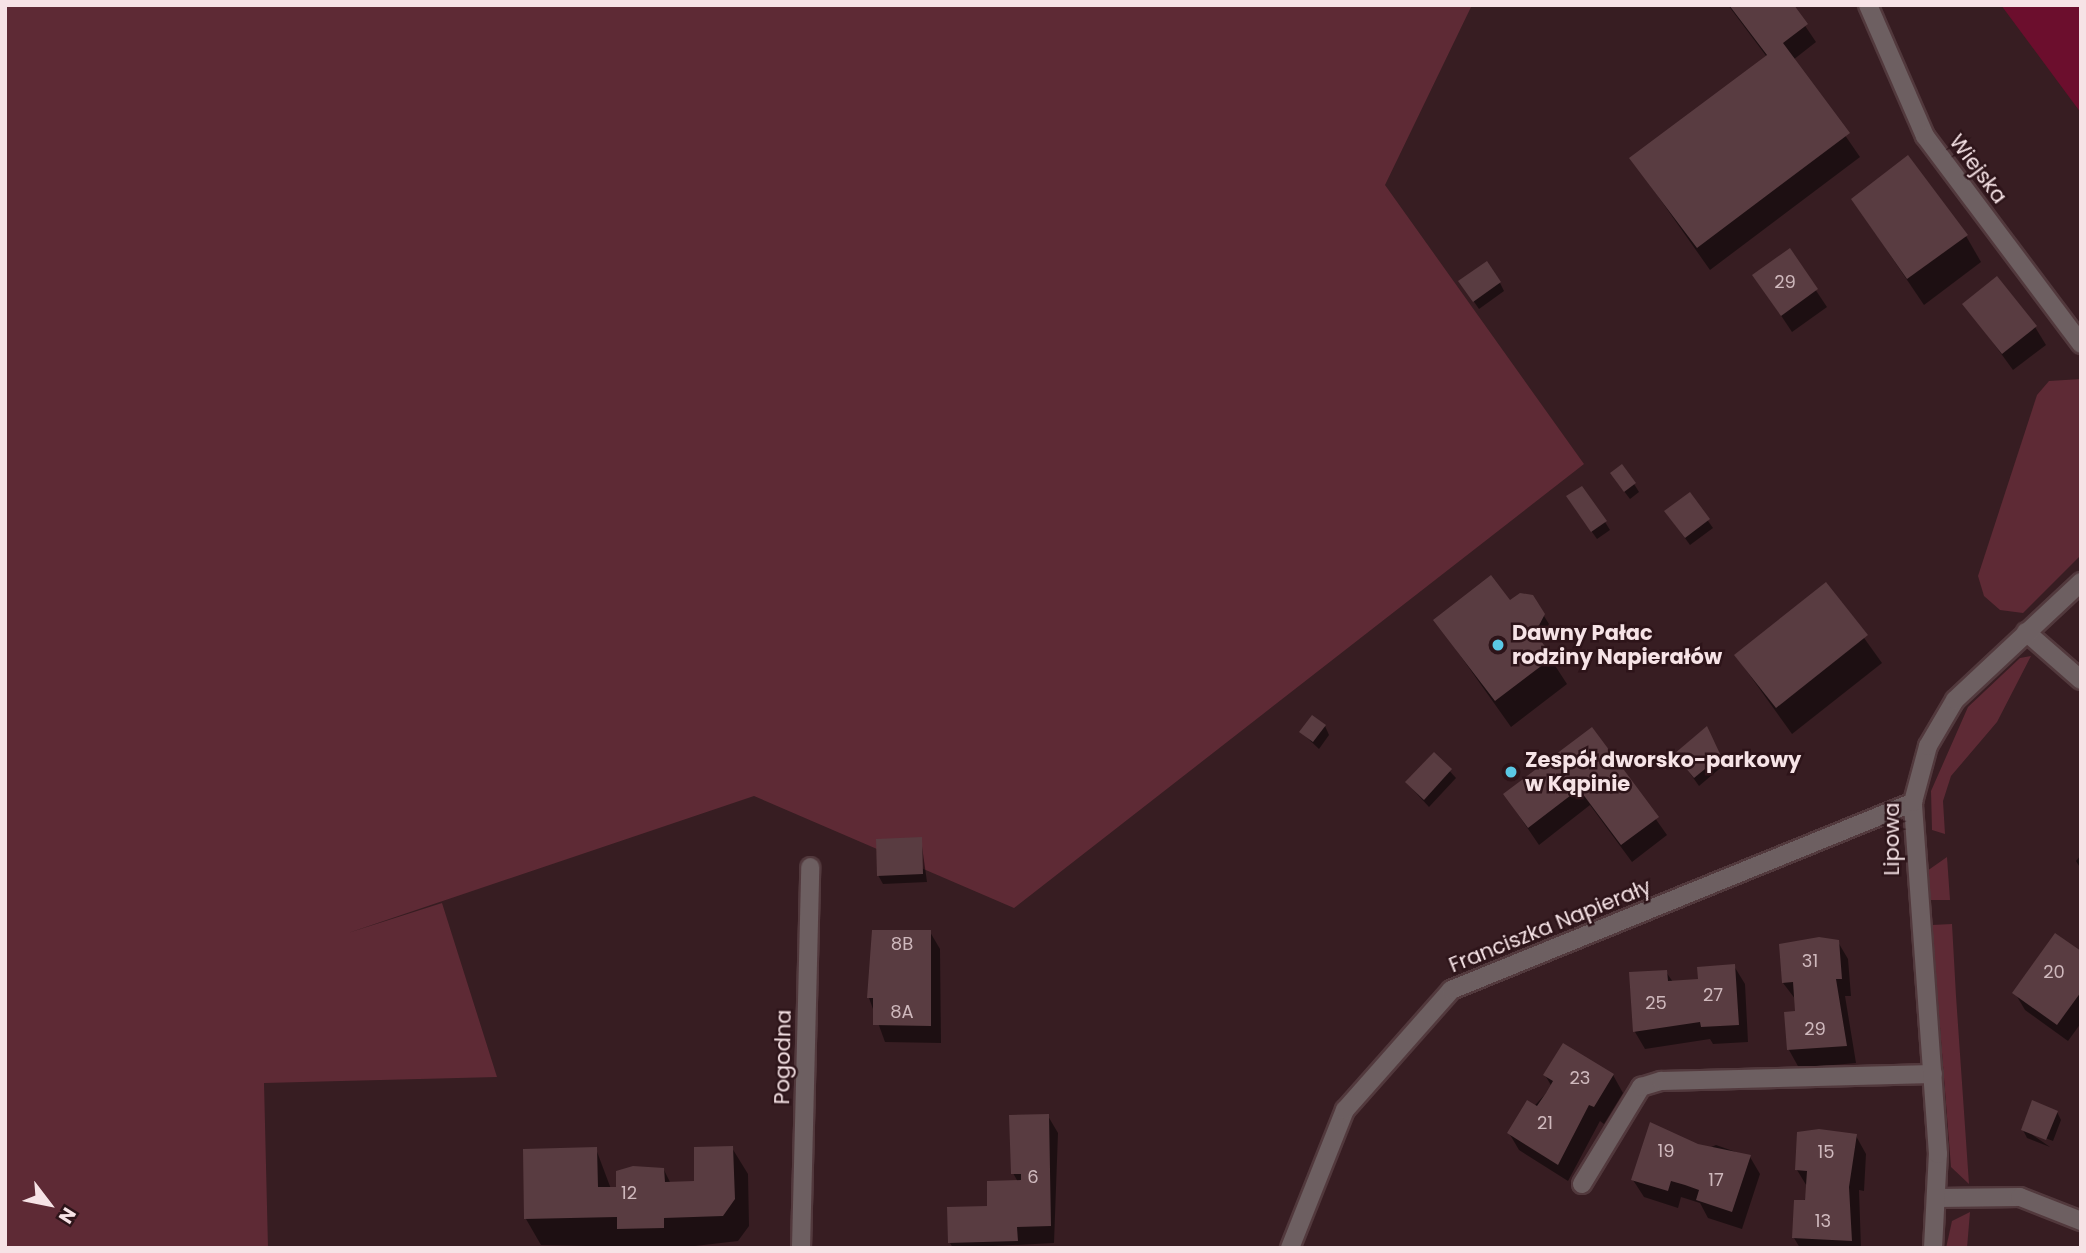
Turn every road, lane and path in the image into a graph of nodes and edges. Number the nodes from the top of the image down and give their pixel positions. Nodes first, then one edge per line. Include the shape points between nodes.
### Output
1 (1870, 6) edge
2 (2081, 344) edge
3 (2081, 582) edge
4 (2026, 632) junction
5 (2081, 680) edge
6 (1913, 802) junction
7 (810, 867) dead end
8 (1933, 1074) junction
9 (1583, 1184) dead end
10 (1938, 1198) junction
11 (2081, 1221) edge
12 (801, 1248) edge
13 (1290, 1248) edge
14 (1933, 1248) edge

1 - 2 street, Wiejska via 1924,136
3 - 4 street, Lipowa
4 - 5 street
4 - 6 street, Lipowa via 1940,722
6 - 8 street, Lipowa
6 - 13 street, Franciszka Napierały via 1451,990 1345,1110
7 - 12 street, Pogodna
8 - 9 street via 1661,1081 1640,1087
8 - 10 street, Lipowa
10 - 11 street via 2020,1197
10 - 14 street, Lipowa

